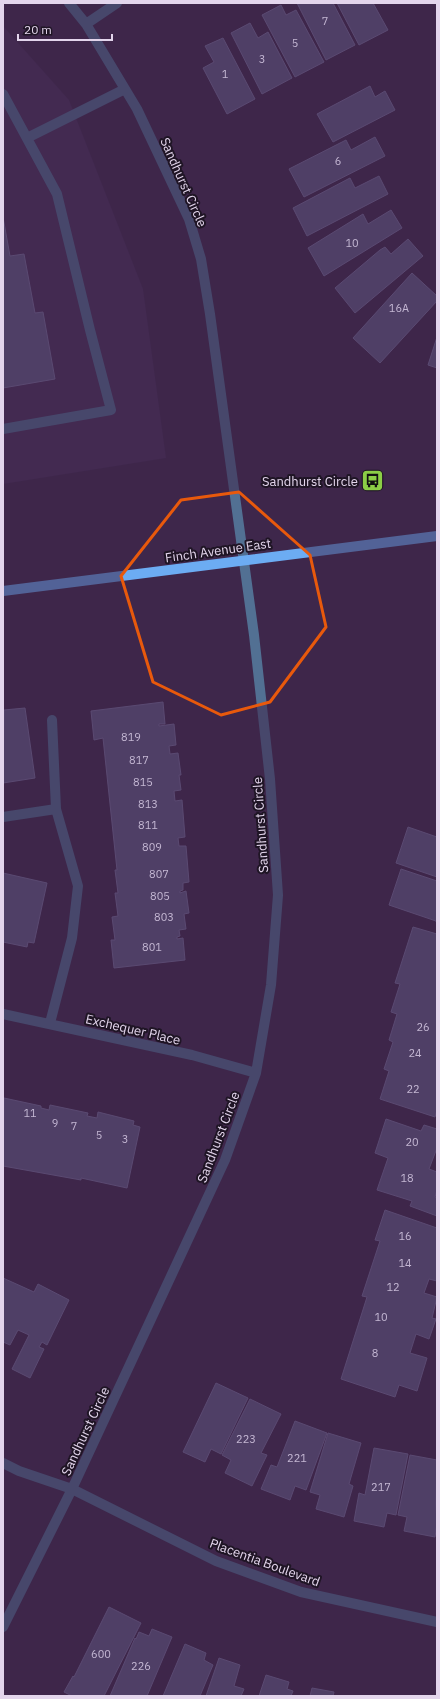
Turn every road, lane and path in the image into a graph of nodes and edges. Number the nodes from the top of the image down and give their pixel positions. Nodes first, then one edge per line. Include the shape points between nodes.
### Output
1 (69, 3) edge
2 (117, 3) edge
3 (86, 24) junction
4 (125, 89) junction
5 (3, 94) edge
6 (27, 138) junction
7 (3, 429) edge
8 (437, 536) edge
9 (244, 559) junction
10 (3, 591) edge
11 (52, 720) dead end
12 (56, 809) junction
13 (3, 817) edge
14 (3, 1014) edge
15 (50, 1023) junction
16 (256, 1074) junction
17 (3, 1463) edge
18 (72, 1489) junction
19 (437, 1622) edge
20 (3, 1627) edge

1 - 3 street, Sandhurst Circle
2 - 3 street
3 - 4 street, Sandhurst Circle
4 - 6 street
4 - 9 street, Sandhurst Circle via 189,219 201,259
5 - 6 street
6 - 7 street via 57,194 111,410
8 - 9 main road, Finch Avenue East
9 - 10 main road, Finch Avenue East
9 - 16 street, Sandhurst Circle via 270,779 278,895 271,985
11 - 12 street
12 - 13 street
12 - 15 street via 78,886 72,938
14 - 15 street, Exchequer Place
15 - 16 street, Exchequer Place via 192,1055
16 - 18 street, Sandhurst Circle via 226,1160
17 - 18 street, Placentia Boulevard
18 - 19 street, Placentia Boulevard via 216,1561 300,1592
18 - 20 street, Sandhurst Circle

